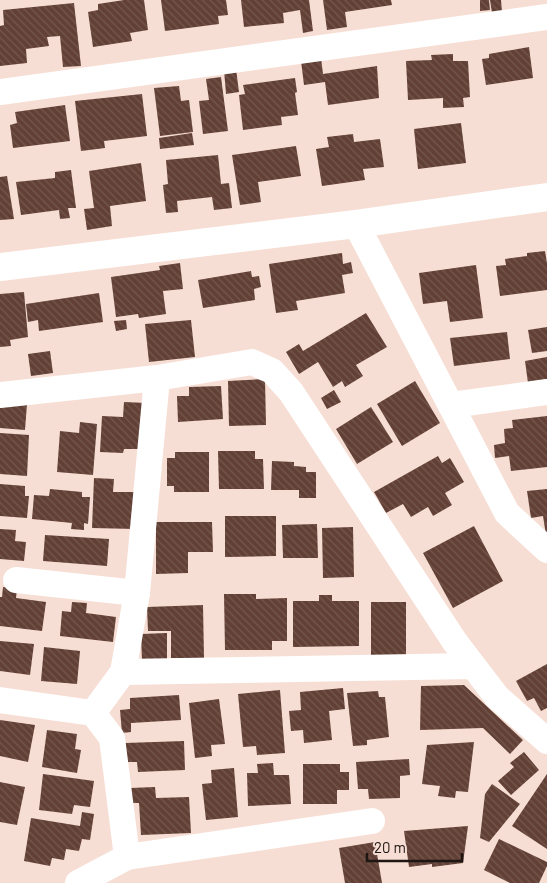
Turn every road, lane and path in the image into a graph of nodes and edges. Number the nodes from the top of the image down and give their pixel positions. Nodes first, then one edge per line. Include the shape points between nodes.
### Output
1 (547, 17) edge
2 (0, 92) edge
3 (547, 197) edge
4 (356, 224) junction
5 (0, 267) edge
6 (157, 378) junction
7 (547, 392) edge
8 (0, 396) edge
9 (450, 405) junction
10 (547, 550) edge
11 (16, 580) dead end
12 (137, 593) junction
13 (473, 666) junction
14 (122, 672) junction
15 (0, 700) edge
16 (93, 713) junction
17 (547, 741) edge
18 (372, 821) dead end
19 (127, 857) junction
20 (78, 883) edge

1 - 2 street
3 - 4 street
4 - 5 street
4 - 9 street
6 - 8 street
6 - 12 street
6 - 13 street via 252,362 272,370 290,392
7 - 9 street
9 - 10 street via 507,513
11 - 12 street
12 - 14 street
13 - 14 street
13 - 17 street via 497,698
14 - 16 street
15 - 16 street
16 - 19 street via 112,738
18 - 19 street
19 - 20 street

